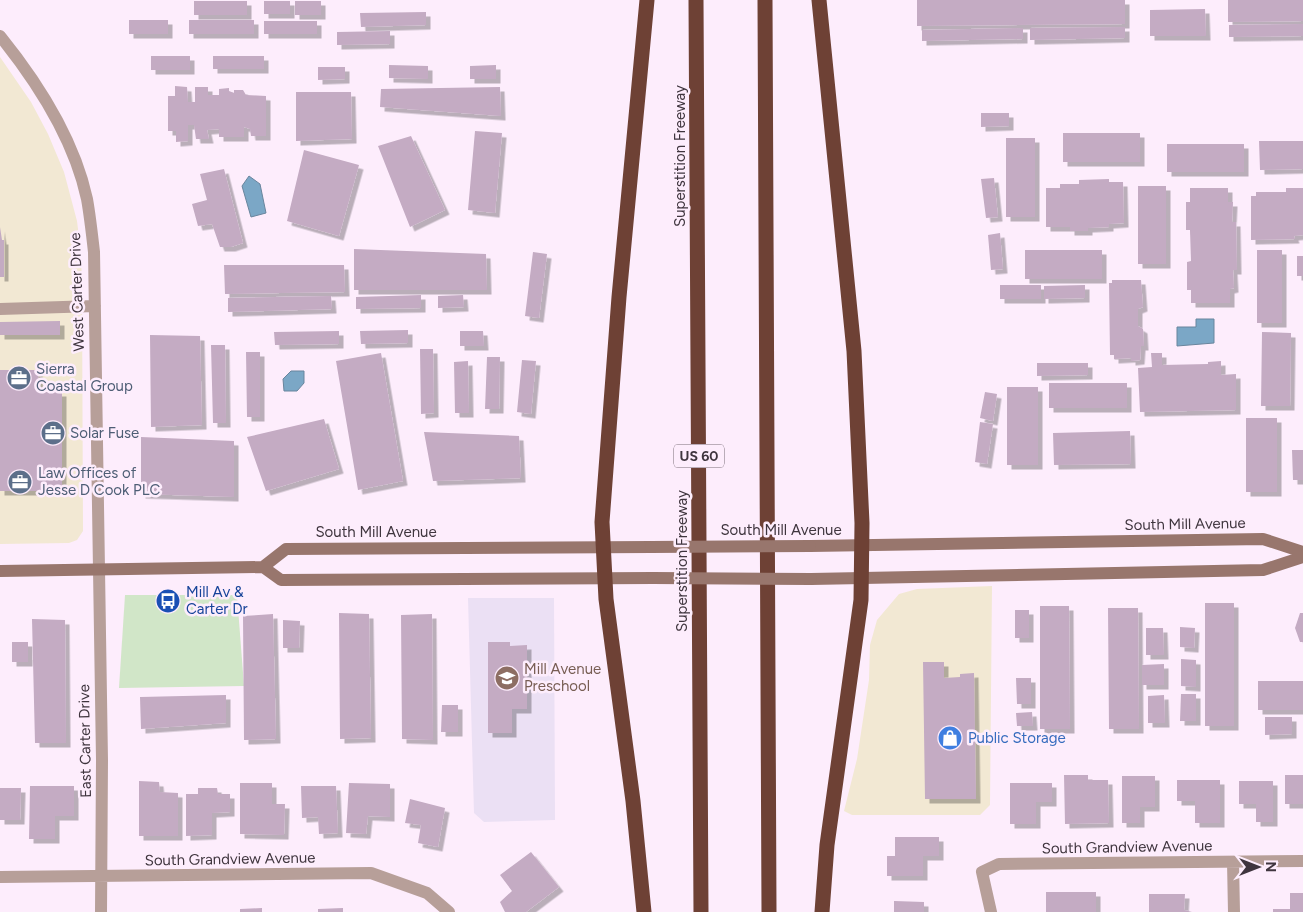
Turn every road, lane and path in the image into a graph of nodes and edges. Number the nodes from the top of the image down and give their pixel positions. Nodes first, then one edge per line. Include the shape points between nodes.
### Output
1 (647, 0) edge
2 (696, 0) edge
3 (766, 0) edge
4 (819, 0) edge
5 (0, 36) edge
6 (95, 306) junction
7 (0, 309) edge
8 (862, 546) junction
9 (603, 547) junction
10 (1303, 552) edge
11 (1303, 557) edge
12 (263, 567) junction
13 (99, 570) junction
14 (0, 571) edge
15 (604, 578) junction
16 (862, 578) junction
17 (1303, 861) edge
18 (1233, 862) junction
19 (102, 876) junction
20 (0, 877) edge
21 (101, 912) edge
22 (450, 912) edge
23 (644, 912) edge
24 (701, 912) edge
25 (769, 912) edge
26 (822, 912) edge
27 (991, 912) edge
28 (1234, 912) edge

1 - 9 highway via 619,297 602,522
2 - 24 highway, Superstition Freeway / US 60
3 - 25 highway
4 - 8 highway via 854,351
5 - 6 street, West Carter Drive via 32,76 72,153 86,198 94,252
6 - 7 street
6 - 13 street, West Carter Drive
8 - 9 main road, South Mill Avenue, bridge
8 - 10 main road, South Mill Avenue via 1263,539
8 - 16 highway
9 - 12 main road, South Mill Avenue via 286,549
9 - 15 highway
11 - 16 main road via 1263,570
12 - 13 main road
12 - 15 main road via 281,580
13 - 14 main road
13 - 19 street, East Carter Drive
15 - 16 main road, bridge
15 - 23 highway
16 - 26 highway via 826,845
17 - 18 street, South Grandview Avenue
18 - 27 street, South Grandview Avenue via 999,864 982,872
18 - 28 street
19 - 20 street, South Grandview Avenue
19 - 21 street, East Carter Drive
19 - 22 street, South Grandview Avenue via 371,873 427,893

